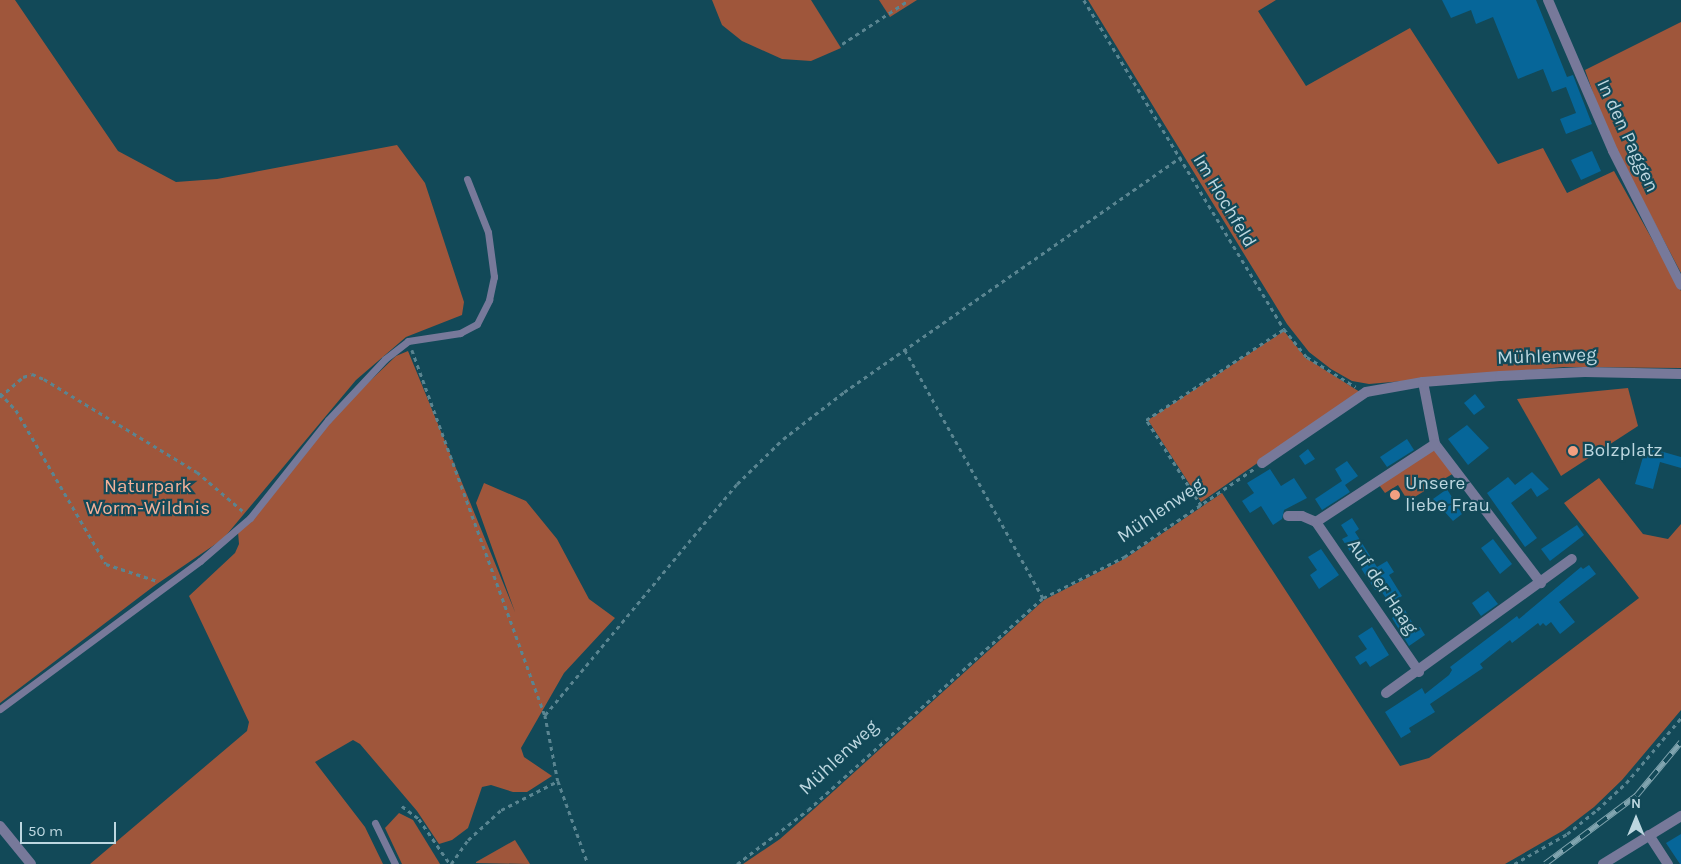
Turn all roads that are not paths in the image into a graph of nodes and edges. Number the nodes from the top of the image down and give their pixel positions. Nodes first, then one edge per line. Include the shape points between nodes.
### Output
1 (1548, 0) edge
2 (467, 179) dead end
3 (1681, 284) edge
4 (1681, 374) edge
5 (1423, 382) junction
6 (1435, 444) junction
7 (1262, 463) road end
8 (1288, 516) dead end
9 (1316, 522) junction
10 (1572, 559) dead end
11 (1541, 582) junction
12 (1419, 672) junction
13 (1386, 693) dead end
14 (0, 709) edge
15 (1681, 816) edge
16 (375, 823) dead end
17 (0, 826) edge
18 (1649, 835) junction
19 (31, 864) edge
20 (395, 864) edge
21 (1603, 864) edge
22 (1668, 864) edge

1 - 3 street, In den Paggen via 1613,152
2 - 14 lane via 488,232 494,277 489,300 477,324 460,333 408,341 361,382 250,518
4 - 5 street, Mühlenweg via 1585,372
5 - 6 street
5 - 7 street, Mühlenweg via 1366,392
6 - 9 street
6 - 11 street
8 - 9 street via 1302,516
9 - 12 street, Auf der Haag
10 - 11 street
11 - 12 street
12 - 13 street
15 - 18 street
16 - 20 lane
17 - 19 street
18 - 21 street
18 - 22 street

